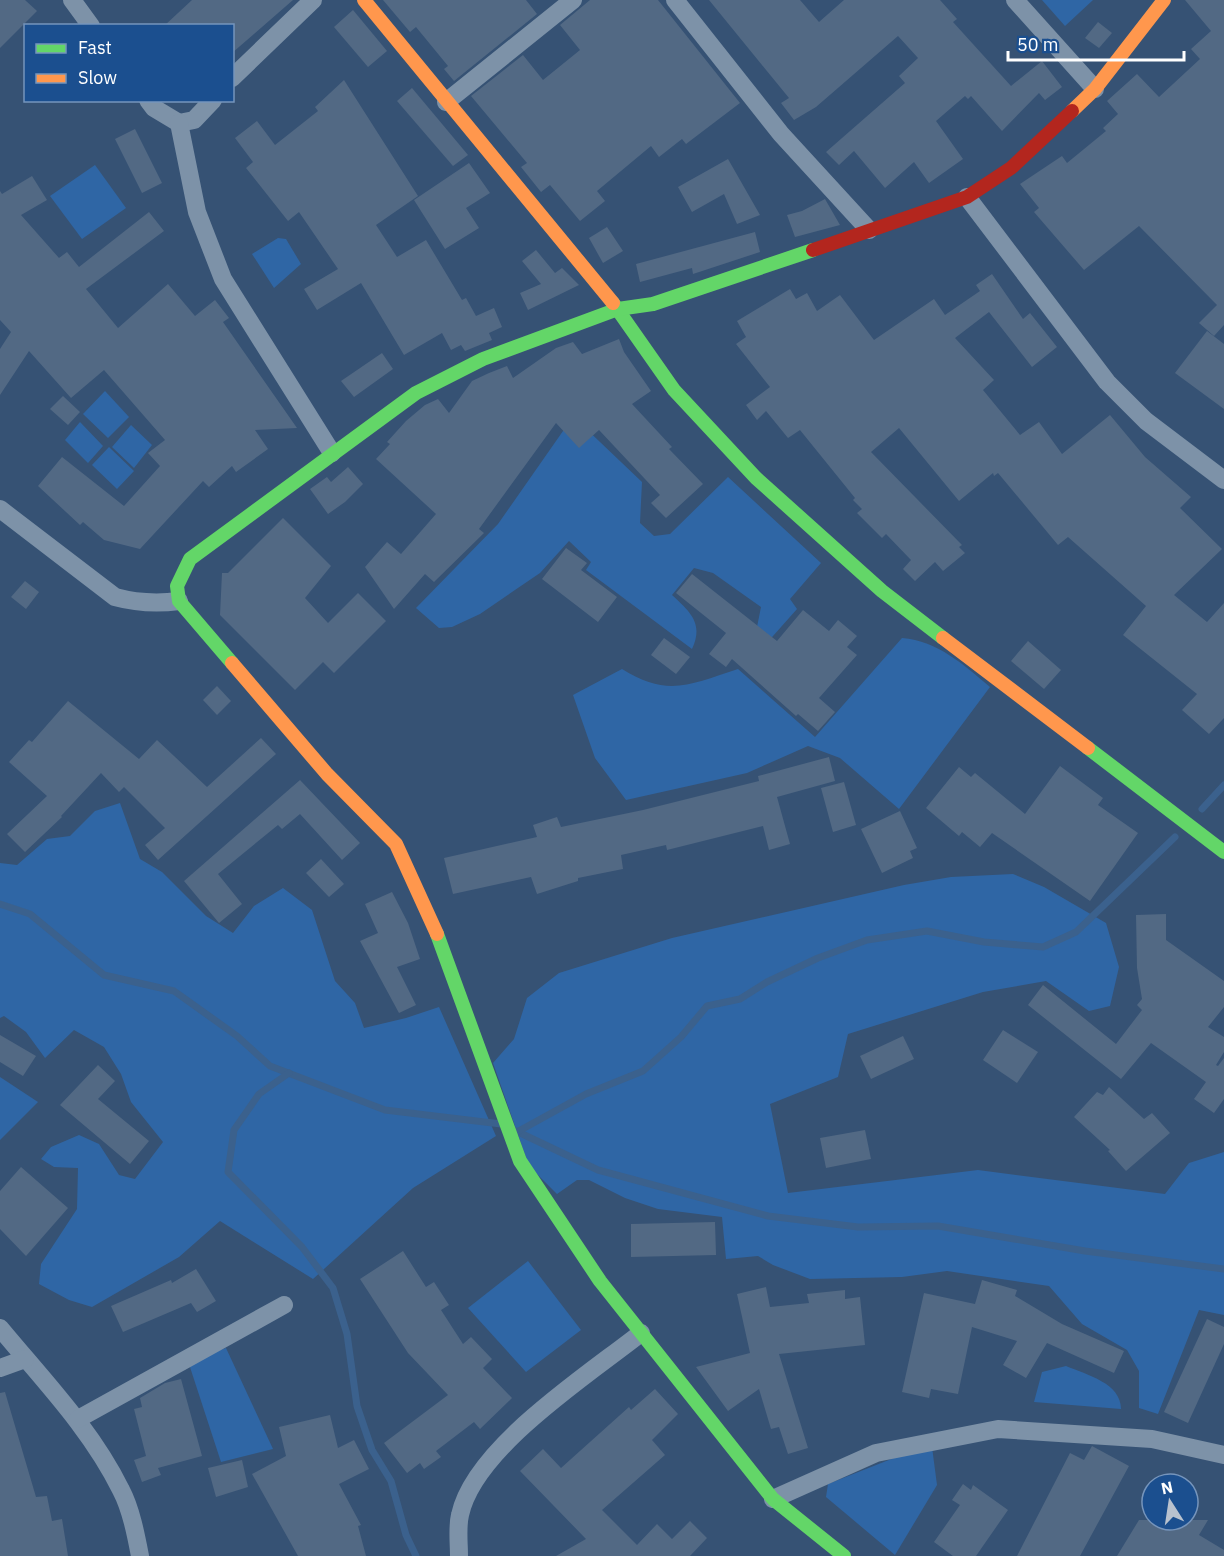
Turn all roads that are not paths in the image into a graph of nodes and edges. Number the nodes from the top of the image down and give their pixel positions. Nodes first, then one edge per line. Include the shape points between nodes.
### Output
1 (72, 0) edge
2 (313, 0) edge
3 (364, 0) edge
4 (573, 0) edge
5 (675, 0) edge
6 (1015, 0) edge
7 (1164, 0) edge
8 (90, 24) edge
9 (234, 76) edge
10 (1095, 88) junction
11 (150, 102) edge
12 (211, 102) edge
13 (446, 102) junction
14 (179, 123) junction
15 (967, 197) junction
16 (869, 230) junction
17 (618, 309) junction
18 (332, 453) junction
19 (1224, 480) edge
20 (0, 509) edge
21 (179, 601) junction
22 (1224, 852) edge
23 (284, 1305) dead end
24 (0, 1328) edge
25 (641, 1333) junction
26 (25, 1359) junction
27 (0, 1368) edge
28 (78, 1419) junction
29 (1224, 1455) edge
30 (773, 1498) junction
31 (140, 1556) edge
32 (459, 1556) edge
33 (844, 1556) edge

1 - 8 street
2 - 9 street
3 - 13 street
4 - 13 street
5 - 16 street via 781,134
6 - 10 street
7 - 10 street
10 - 15 street via 1011,168
11 - 14 street
12 - 14 street via 194,120
13 - 17 street
14 - 18 street via 196,212 223,279
15 - 16 street
15 - 19 street via 1107,382 1146,421
16 - 17 street via 653,304
17 - 18 street via 483,359 416,393
17 - 22 street via 675,390 756,478 882,591
18 - 21 street via 190,559 177,586
20 - 21 street via 115,597 135,603
21 - 25 street via 327,774 396,844 443,948 520,1161 600,1281
23 - 28 street
24 - 26 street
25 - 30 street
25 - 32 street via 495,1454 473,1482 460,1515
26 - 27 street
26 - 28 street
28 - 31 street via 122,1492
29 - 30 street via 1152,1439 998,1429 876,1453
30 - 33 street

